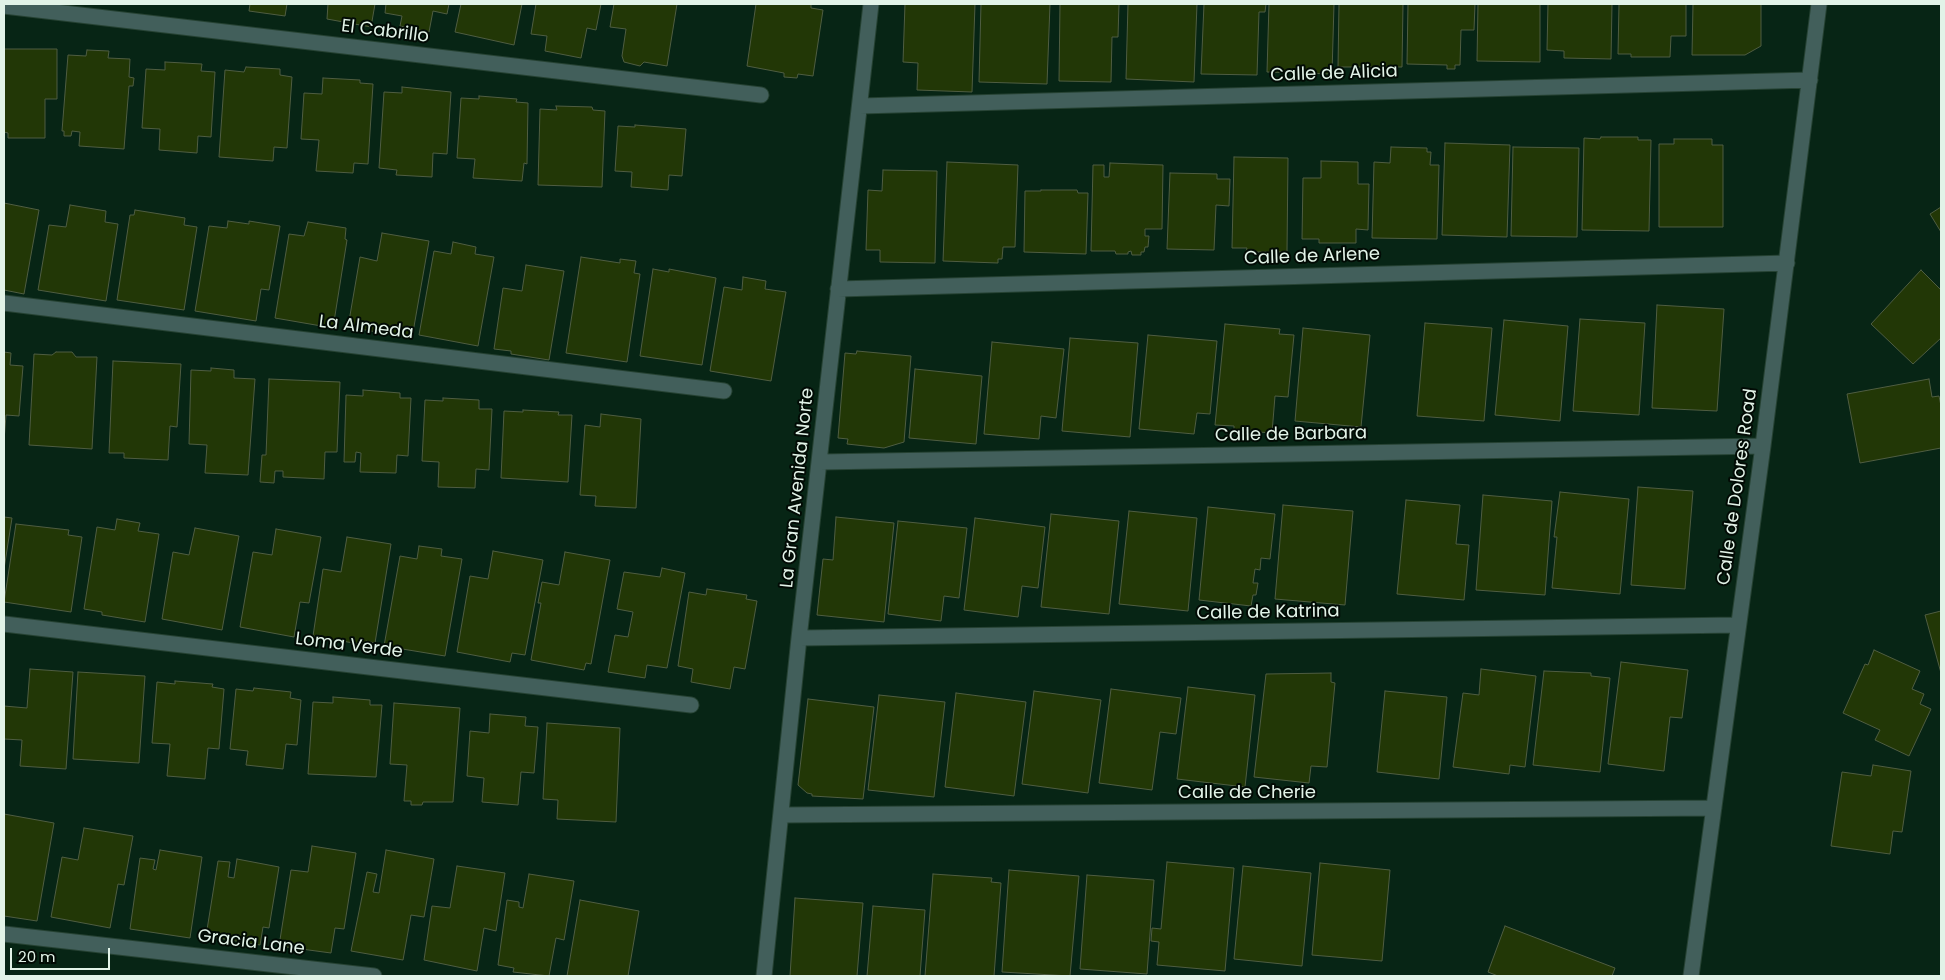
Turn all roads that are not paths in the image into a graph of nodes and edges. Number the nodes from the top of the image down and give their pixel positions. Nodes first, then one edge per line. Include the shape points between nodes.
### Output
1 (871, 4) edge
2 (1819, 4) edge
3 (4, 6) edge
4 (1810, 80) junction
5 (761, 95) dead end
6 (860, 106) junction
7 (1787, 263) junction
8 (838, 289) junction
9 (4, 302) edge
10 (724, 391) dead end
11 (1763, 446) junction
12 (820, 462) junction
13 (4, 624) edge
14 (1737, 625) junction
15 (799, 638) junction
16 (691, 705) dead end
17 (1714, 808) junction
18 (781, 815) junction
19 (4, 934) edge
20 (374, 976) edge
21 (764, 976) edge
22 (1691, 976) edge

1 - 6 street, La Gran Avenida Norte
2 - 4 street, Calle de Dolores Road
3 - 5 street, El Cabrillo
4 - 6 street, Calle de Alicia
4 - 7 street, Calle de Dolores Road
6 - 8 street, La Gran Avenida Norte
7 - 8 street, Calle de Arlene
7 - 11 street, Calle de Dolores Road
8 - 12 street, La Gran Avenida Norte
9 - 10 street, La Almeda
11 - 12 street, Calle de Barbara
11 - 14 street, Calle de Dolores Road
12 - 15 street, La Gran Avenida Norte
13 - 16 street, Loma Verde
14 - 15 street, Calle de Katrina
14 - 17 street, Calle de Dolores Road
15 - 18 street, La Gran Avenida Norte
17 - 18 street, Calle de Cherie
17 - 22 street, Calle de Dolores Road
18 - 21 street, La Gran Avenida Norte
19 - 20 street, Gracia Lane

